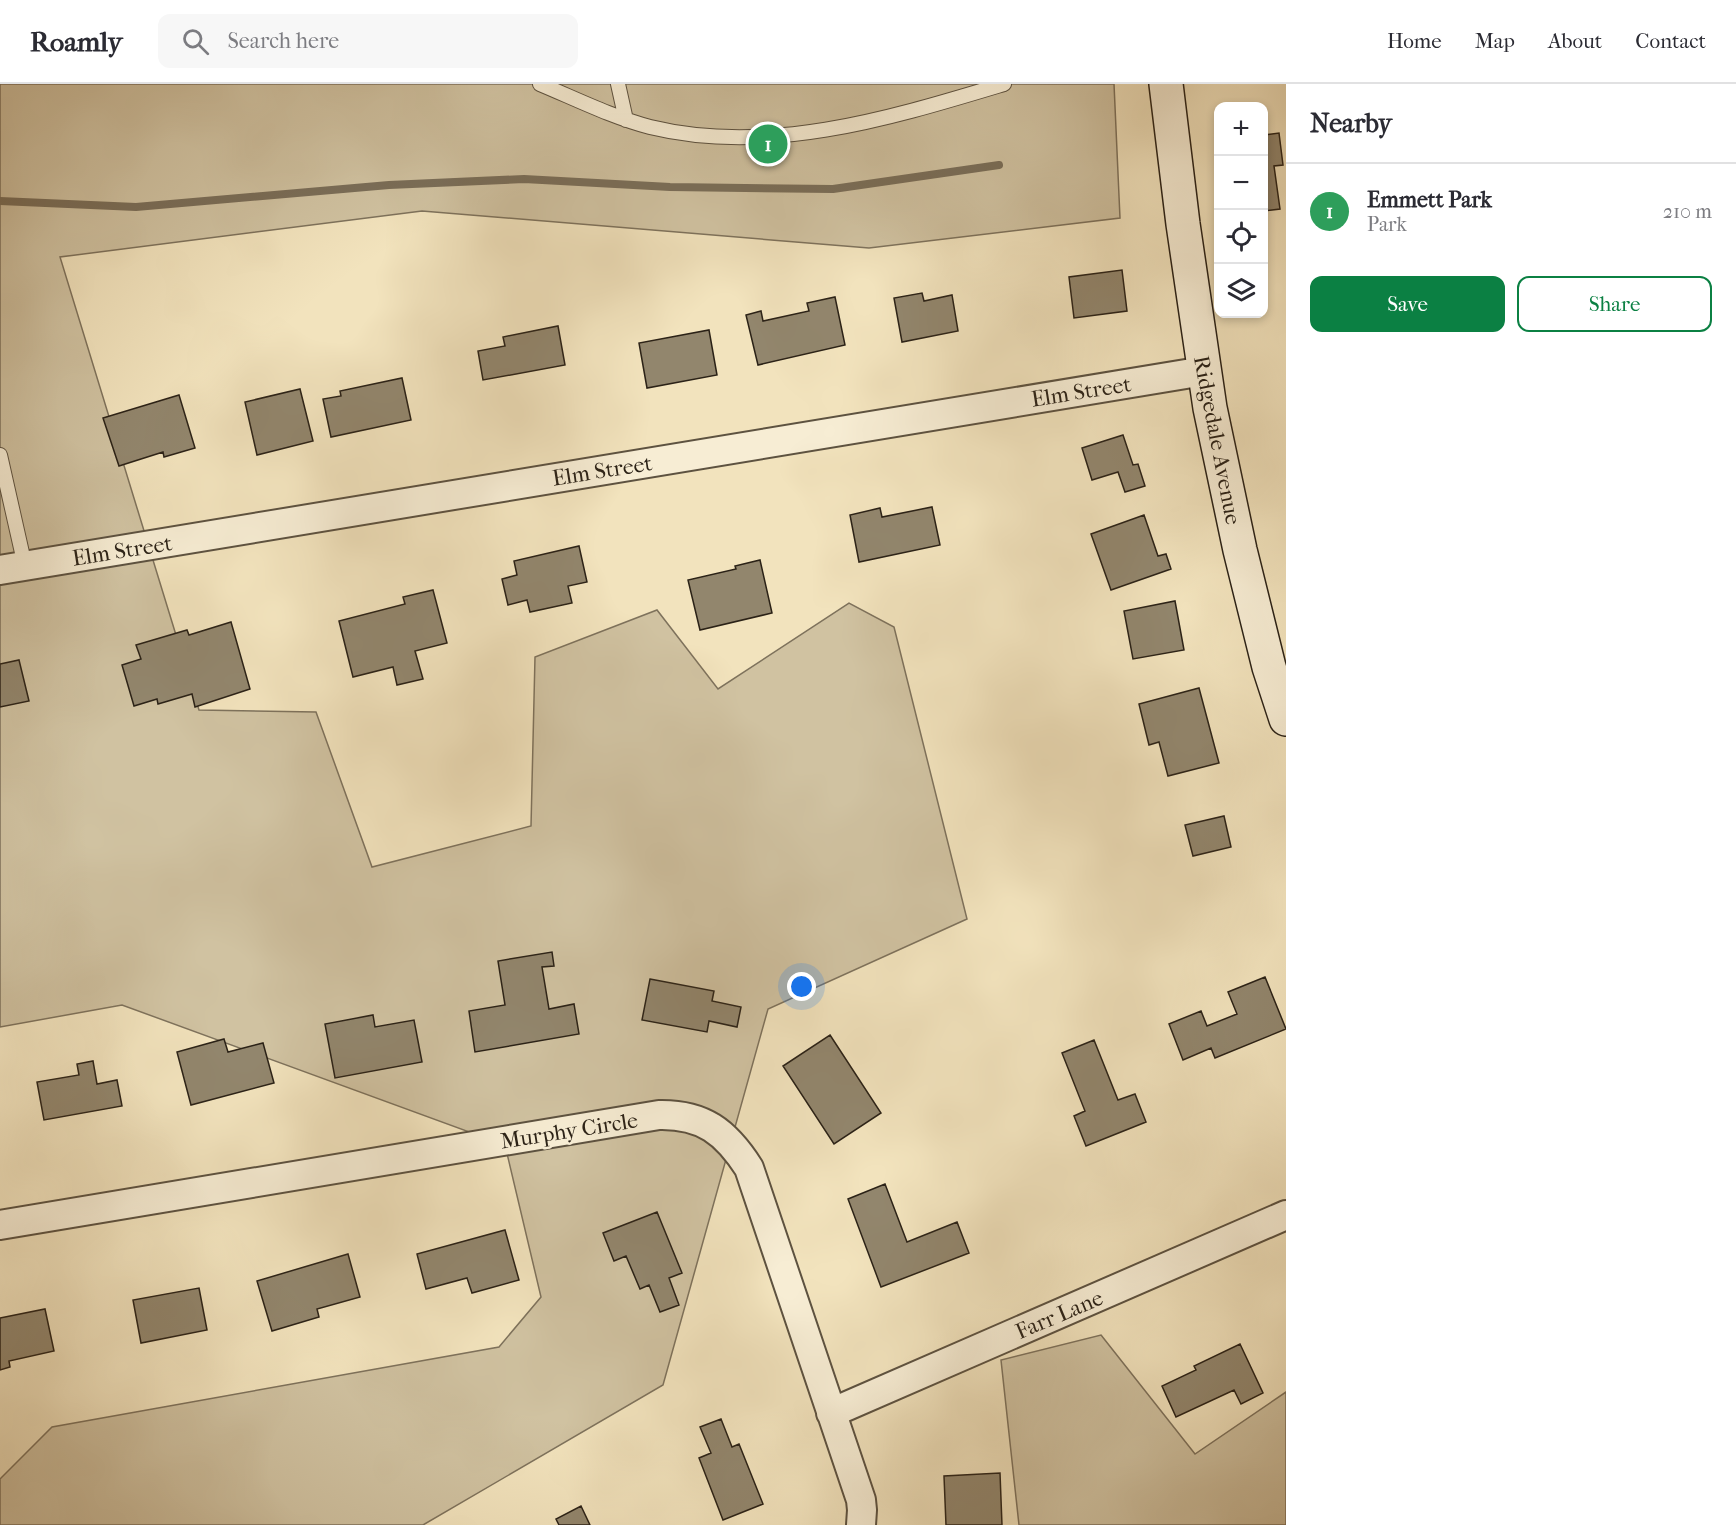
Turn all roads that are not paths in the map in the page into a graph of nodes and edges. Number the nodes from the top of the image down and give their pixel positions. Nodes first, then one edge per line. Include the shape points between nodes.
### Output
1 (540, 84) edge
2 (618, 84) edge
3 (1004, 84) edge
4 (1166, 84) edge
5 (626, 120) junction
6 (1204, 371) junction
7 (0, 455) edge
8 (13, 568) edge
9 (1286, 719) edge
10 (1286, 1215) edge
11 (0, 1225) edge
12 (831, 1413) junction
13 (861, 1525) edge

1 - 5 lane
2 - 5 lane
3 - 5 lane via 831,130 788,135 694,134
4 - 6 main road, Ridgedale Avenue
6 - 8 street, Elm Street
6 - 9 main road, Ridgedale Avenue via 1239,550
7 - 8 lane
10 - 12 street, Farr Lane
11 - 12 street, Murphy Circle via 659,1115 697,1120 736,1147 749,1168
12 - 13 street, Murphy Circle via 861,1500

